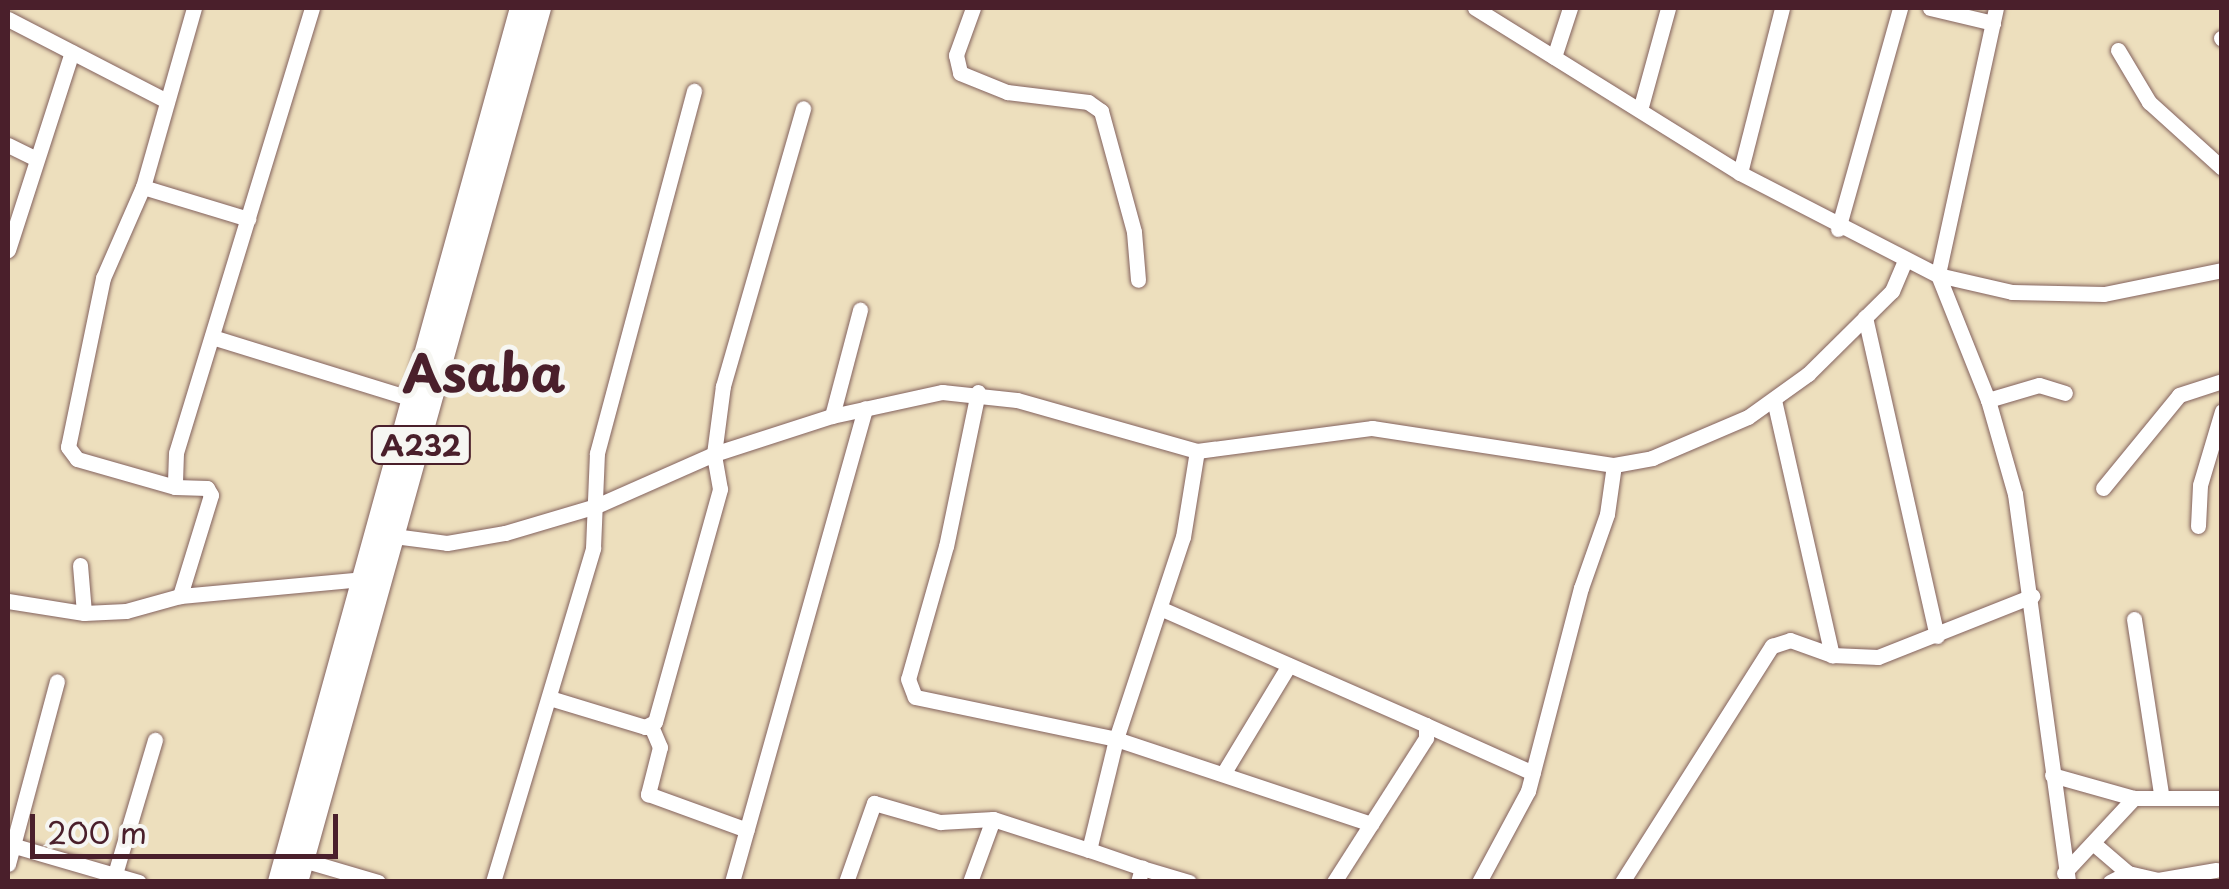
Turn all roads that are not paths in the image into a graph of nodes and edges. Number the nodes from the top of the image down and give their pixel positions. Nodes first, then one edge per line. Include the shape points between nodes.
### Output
1 (194, 8) edge
2 (312, 8) edge
3 (521, 8) edge
4 (540, 8) edge
5 (974, 8) edge
6 (1475, 8) edge
7 (1570, 8) edge
8 (1668, 8) edge
9 (1782, 8) edge
10 (1900, 8) edge
11 (1930, 8) edge
12 (1994, 15) edge
13 (8, 19) edge
14 (2118, 50) dead end
15 (72, 52) junction
16 (1554, 57) junction
17 (694, 91) dead end
18 (167, 101) junction
19 (803, 108) dead end
20 (1640, 110) junction
21 (8, 146) edge
22 (35, 158) junction
23 (2222, 168) edge
24 (1740, 173) junction
25 (483, 181) junction
26 (143, 188) junction
27 (248, 219) junction
28 (1838, 229) junction
29 (8, 250) edge
30 (1904, 260) junction
31 (2222, 270) edge
32 (1938, 275) junction
33 (1138, 280) dead end
34 (860, 310) dead end
35 (1866, 317) junction
36 (212, 336) junction
37 (2222, 381) edge
38 (978, 392) junction
39 (2065, 393) dead end
40 (414, 400) junction
41 (1774, 400) junction
42 (1988, 400) junction
43 (866, 408) junction
44 (2222, 411) edge
45 (832, 416) junction
46 (1197, 451) junction
47 (714, 454) junction
48 (1614, 465) junction
49 (175, 487) junction
50 (2103, 488) dead end
51 (596, 506) junction
52 (2198, 526) dead end
53 (394, 536) junction
54 (80, 565) dead end
55 (365, 579) junction
56 (180, 596) junction
57 (2032, 596) junction
58 (8, 601) edge
59 (1162, 609) junction
60 (84, 613) junction
61 (2134, 619) dead end
62 (1937, 636) junction
63 (1832, 654) junction
64 (1289, 665) junction
65 (57, 680) dead end
66 (552, 698) junction
67 (1426, 725) junction
68 (650, 726) junction
69 (1116, 739) junction
70 (155, 740) dead end
71 (1533, 773) junction
72 (1222, 774) junction
73 (2052, 775) junction
74 (2161, 794) junction
75 (2134, 798) junction
76 (2222, 798) edge
77 (992, 819) junction
78 (1371, 824) junction
79 (747, 830) junction
80 (2093, 843) junction
81 (10, 844) edge
82 (1089, 850) junction
83 (8, 864) edge
84 (2215, 872) edge
85 (2128, 873) junction
86 (1140, 875) edge
87 (298, 876) edge
88 (2066, 877) edge
89 (126, 878) edge
90 (378, 882) edge
91 (494, 882) edge
92 (732, 882) edge
93 (846, 882) edge
94 (970, 882) edge
95 (1189, 882) edge
96 (1334, 882) edge
97 (1479, 882) edge
98 (1622, 882) edge
99 (2110, 882) edge

1 - 18 street
2 - 27 street
3 - 25 highway, A232
4 - 25 highway, A232
5 - 33 street via 956,55 960,73 1007,92 1088,102 1101,111 1134,232
6 - 16 street
7 - 16 street
8 - 20 street
9 - 24 street
10 - 28 street
11 - 12 street
12 - 32 street
13 - 15 street
14 - 23 street via 2149,102
15 - 18 street
15 - 22 street
16 - 20 street
17 - 51 street via 597,453
18 - 26 street
19 - 47 street via 722,386
20 - 24 street
21 - 22 street
22 - 29 street
24 - 28 street
25 - 40 highway, A232
25 - 53 highway, A232
26 - 27 street
26 - 49 street via 103,278 68,447 76,459
27 - 36 street
28 - 30 street
30 - 32 street
30 - 35 street via 1892,291
31 - 32 street via 2104,294 2012,292
32 - 42 street
34 - 45 street
35 - 41 street
35 - 62 street
36 - 40 street
36 - 49 street via 176,452
37 - 50 street via 2179,395
38 - 43 street via 942,392
38 - 46 street
38 - 69 street via 910,690
39 - 42 street via 2039,386
40 - 55 highway, A232
41 - 48 street via 1696,443
41 - 63 street
42 - 57 street via 2015,494
43 - 45 street
43 - 79 street
44 - 52 street via 2200,485
45 - 47 street
46 - 48 street via 1372,428
46 - 59 street
47 - 51 street
47 - 68 street via 720,489
48 - 71 street via 1607,514 1580,588
49 - 56 street via 207,488 211,495
51 - 53 street via 448,543
51 - 66 street via 593,548
53 - 87 highway, A232
54 - 60 street
55 - 56 street
55 - 87 highway, A232
56 - 60 street via 126,611
57 - 62 street
57 - 73 street
58 - 60 street
59 - 64 street
59 - 69 street
61 - 74 street
62 - 63 street via 1878,658
63 - 98 street via 1790,640 1772,646
64 - 67 street
64 - 72 street
65 - 81 street
66 - 68 street
66 - 91 street
67 - 71 street
67 - 78 street via 1426,738
68 - 79 street via 660,747 646,790 650,797
69 - 72 street
69 - 82 street
70 - 89 street
71 - 97 street
72 - 78 street
73 - 75 street
73 - 88 street
74 - 75 street
74 - 76 street
75 - 80 street
77 - 82 street
77 - 93 street via 940,822 874,803
77 - 94 street
78 - 96 street
79 - 92 street
80 - 85 street
80 - 88 street
81 - 83 street
81 - 89 street
82 - 86 street
84 - 85 street via 2158,880
85 - 99 street
86 - 95 street
87 - 90 street

